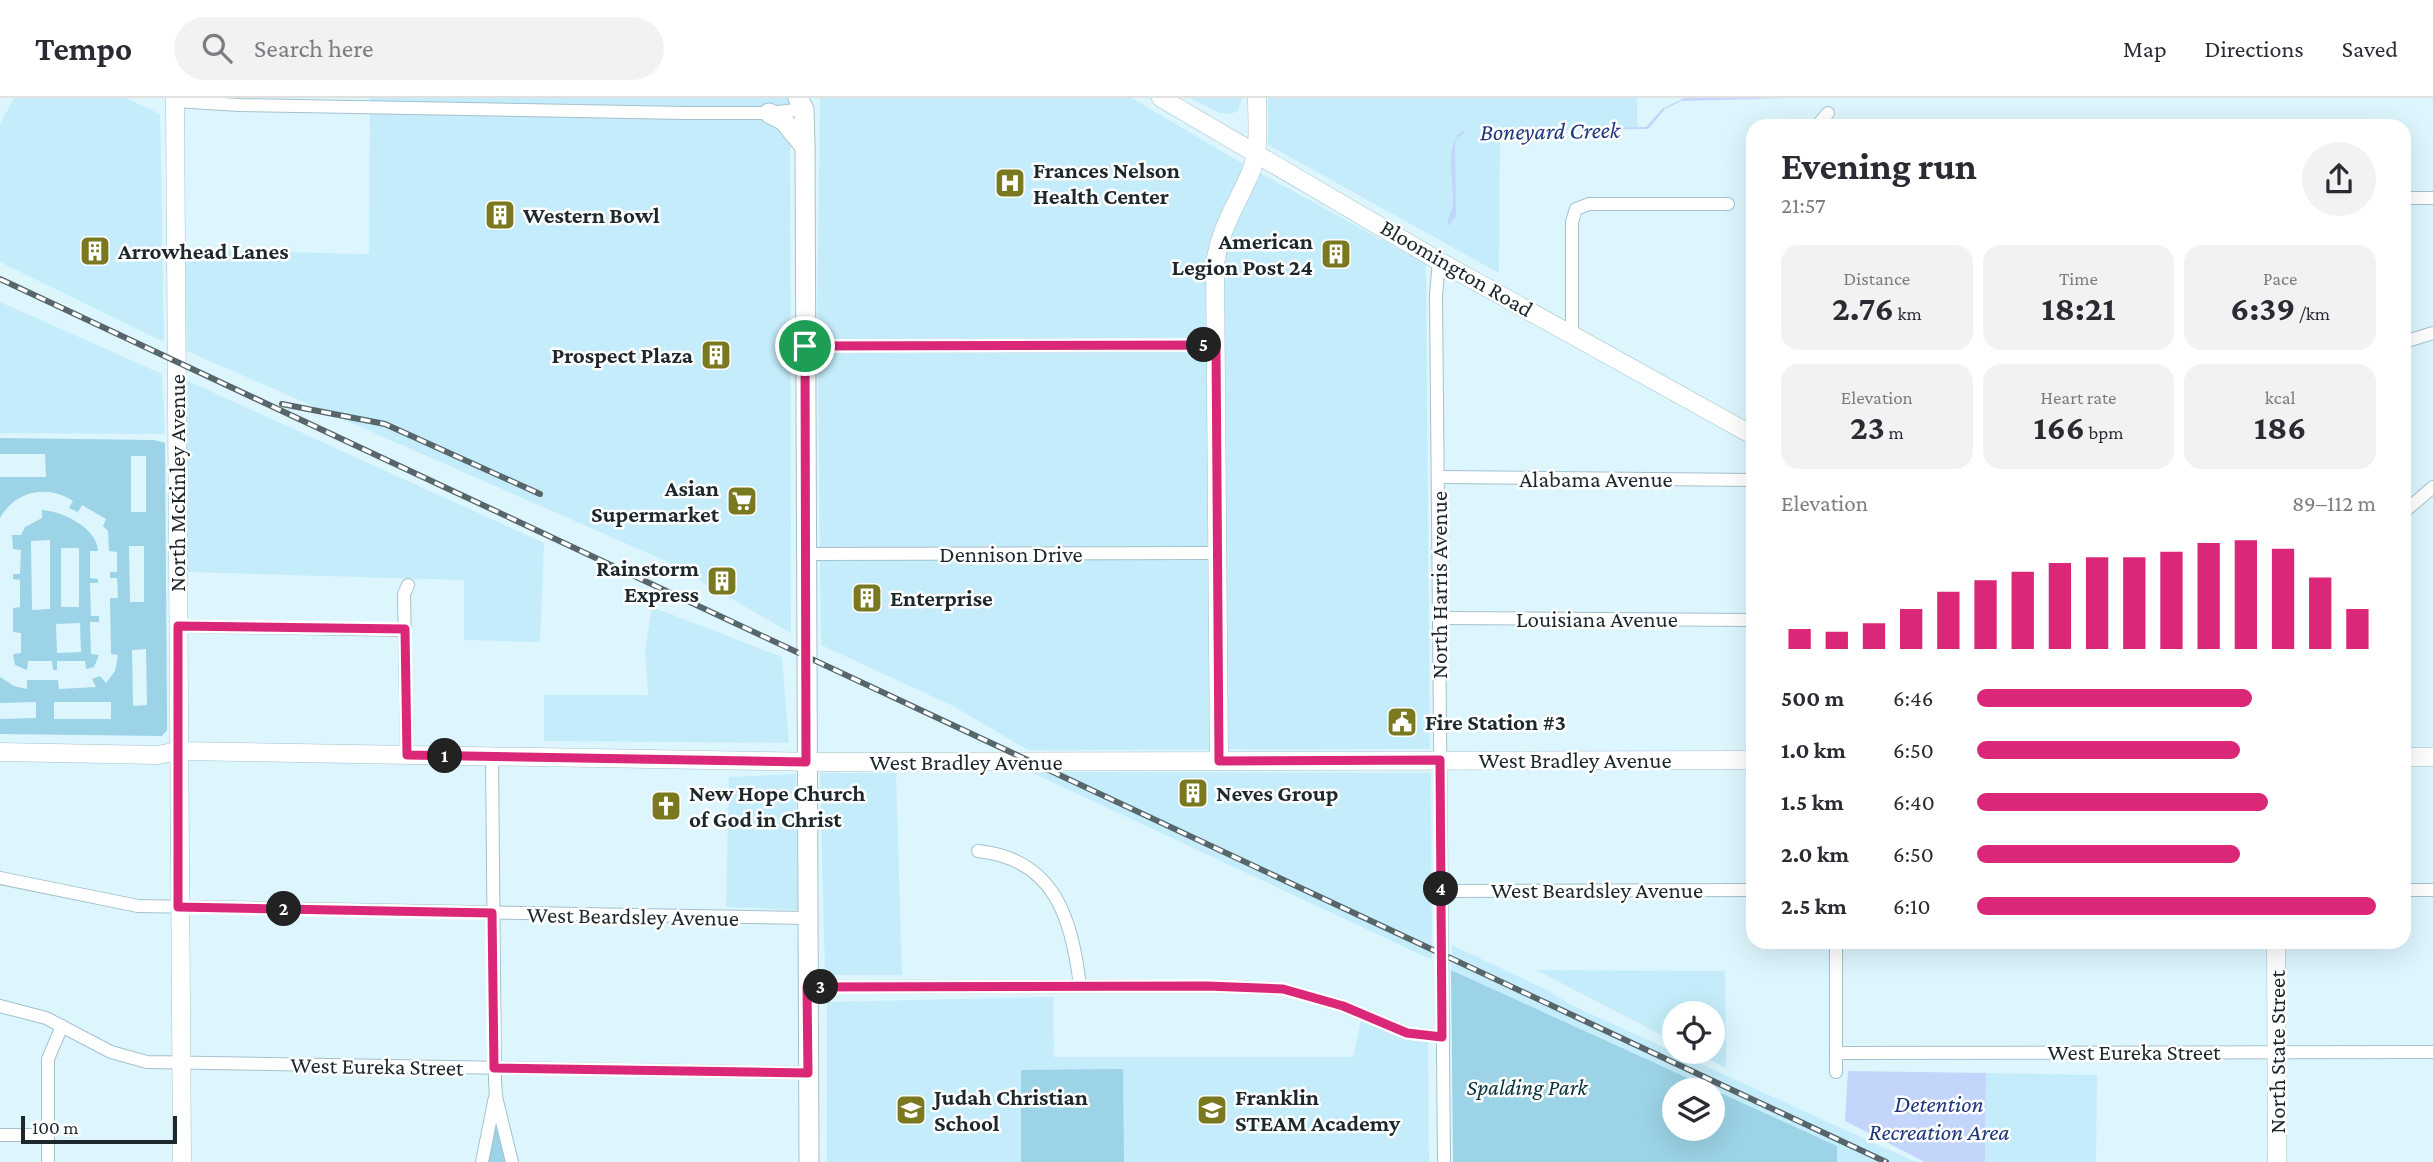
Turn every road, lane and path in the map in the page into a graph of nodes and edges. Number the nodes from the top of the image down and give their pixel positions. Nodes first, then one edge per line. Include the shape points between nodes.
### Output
1 (643, 98) edge
2 (1161, 98) edge
3 (1257, 98) edge
4 (171, 99) edge
5 (316, 102) edge
6 (806, 102) edge
7 (488, 103) edge
8 (643, 112) junction
9 (769, 113) junction
10 (1828, 113) dead end
11 (1823, 119) edge
12 (805, 147) junction
13 (1256, 153) junction
14 (2411, 198) edge
15 (2433, 198) edge
16 (1728, 204) dead end
17 (1439, 261) junction
18 (1572, 333) junction
19 (2433, 333) edge
20 (2411, 340) edge
21 (1216, 345) junction
22 (805, 346) junction
23 (1746, 431) edge
24 (1438, 477) junction
25 (1746, 480) edge
26 (2433, 487) edge
27 (2411, 506) edge
28 (1217, 553) junction
29 (805, 554) junction
30 (408, 585) dead end
31 (1440, 618) junction
32 (1746, 620) edge
33 (178, 626) junction
34 (405, 629) junction
35 (0, 741) edge
36 (178, 751) junction
37 (0, 752) edge
38 (407, 755) junction
39 (492, 757) junction
40 (2411, 757) edge
41 (2433, 757) edge
42 (1440, 760) junction
43 (1746, 760) edge
44 (1219, 761) junction
45 (806, 762) junction
46 (978, 851) dead end
47 (0, 878) edge
48 (1746, 890) edge
49 (2411, 890) edge
50 (2433, 890) edge
51 (1441, 891) junction
52 (178, 907) junction
53 (492, 913) junction
54 (807, 918) junction
55 (1836, 949) edge
56 (2276, 949) edge
57 (1080, 986) junction
58 (807, 987) junction
59 (0, 1006) edge
60 (62, 1026) junction
61 (1442, 1037) junction
62 (2277, 1052) junction
63 (2433, 1052) edge
64 (1836, 1053) junction
65 (181, 1063) junction
66 (494, 1068) junction
67 (1836, 1072) dead end
68 (808, 1073) junction
69 (496, 1097) junction
70 (0, 1135) edge
71 (48, 1135) junction
72 (48, 1162) edge
73 (182, 1162) edge
74 (482, 1162) edge
75 (512, 1162) edge
76 (809, 1162) edge
77 (1444, 1162) edge
78 (2277, 1162) edge

1 - 8 street
2 - 13 main road, Bloomington Road
3 - 13 main road
4 - 5 street
4 - 33 main road, North McKinley Avenue
5 - 7 street
6 - 9 street
6 - 12 main road
7 - 8 street
8 - 9 street
9 - 12 main road via 784,121
10 - 11 street
12 - 22 main road
13 - 17 main road, Bloomington Road
13 - 21 main road via 1217,247
14 - 15 street
16 - 18 street via 1589,204 1576,208 1572,222
17 - 18 main road, Bloomington Road
17 - 24 street, North Harris Avenue
18 - 23 main road, Bloomington Road
19 - 20 street
21 - 22 street
21 - 28 main road
22 - 29 main road
24 - 25 street, Alabama Avenue
24 - 31 street, North Harris Avenue
26 - 27 street
28 - 29 street, Dennison Drive
28 - 44 main road
29 - 45 main road
30 - 34 street
31 - 32 street, Louisiana Avenue
31 - 42 street, North Harris Avenue
33 - 34 street
33 - 36 main road, North McKinley Avenue
34 - 38 street
35 - 36 main road, West Bradley Avenue via 158,743
36 - 37 main road, West Bradley Avenue via 158,755
36 - 38 main road, West Bradley Avenue
36 - 52 main road, North McKinley Avenue
38 - 39 main road, West Bradley Avenue
39 - 45 main road, West Bradley Avenue
39 - 53 street
40 - 41 main road
42 - 43 main road, West Bradley Avenue
42 - 44 main road, West Bradley Avenue
42 - 51 street, North Harris Avenue
44 - 45 main road, West Bradley Avenue
45 - 54 main road
46 - 57 street via 1019,861 1054,894 1071,929
47 - 52 street, West Beardsley Avenue via 108,902
48 - 51 street, West Beardsley Avenue
49 - 50 street
51 - 61 street, North Harris Avenue
52 - 53 street, West Beardsley Avenue
52 - 65 main road, North McKinley Avenue
53 - 54 street, West Beardsley Avenue
53 - 66 street
54 - 58 main road
55 - 64 street
56 - 62 main road, North State Street
57 - 58 street
57 - 61 street via 1283,989 1343,1006 1407,1033
58 - 68 main road
59 - 60 street, West Eureka Street
60 - 65 street, West Eureka Street via 131,1059
60 - 71 street via 48,1059
61 - 77 street, North Harris Avenue
62 - 63 street, West Eureka Street
62 - 64 street, West Eureka Street
62 - 78 main road, North State Street
64 - 67 street
65 - 66 street, West Eureka Street
65 - 73 main road, North McKinley Avenue
66 - 68 street, West Eureka Street
66 - 69 street
68 - 76 main road
69 - 74 street
69 - 75 street
70 - 71 street
71 - 72 street

